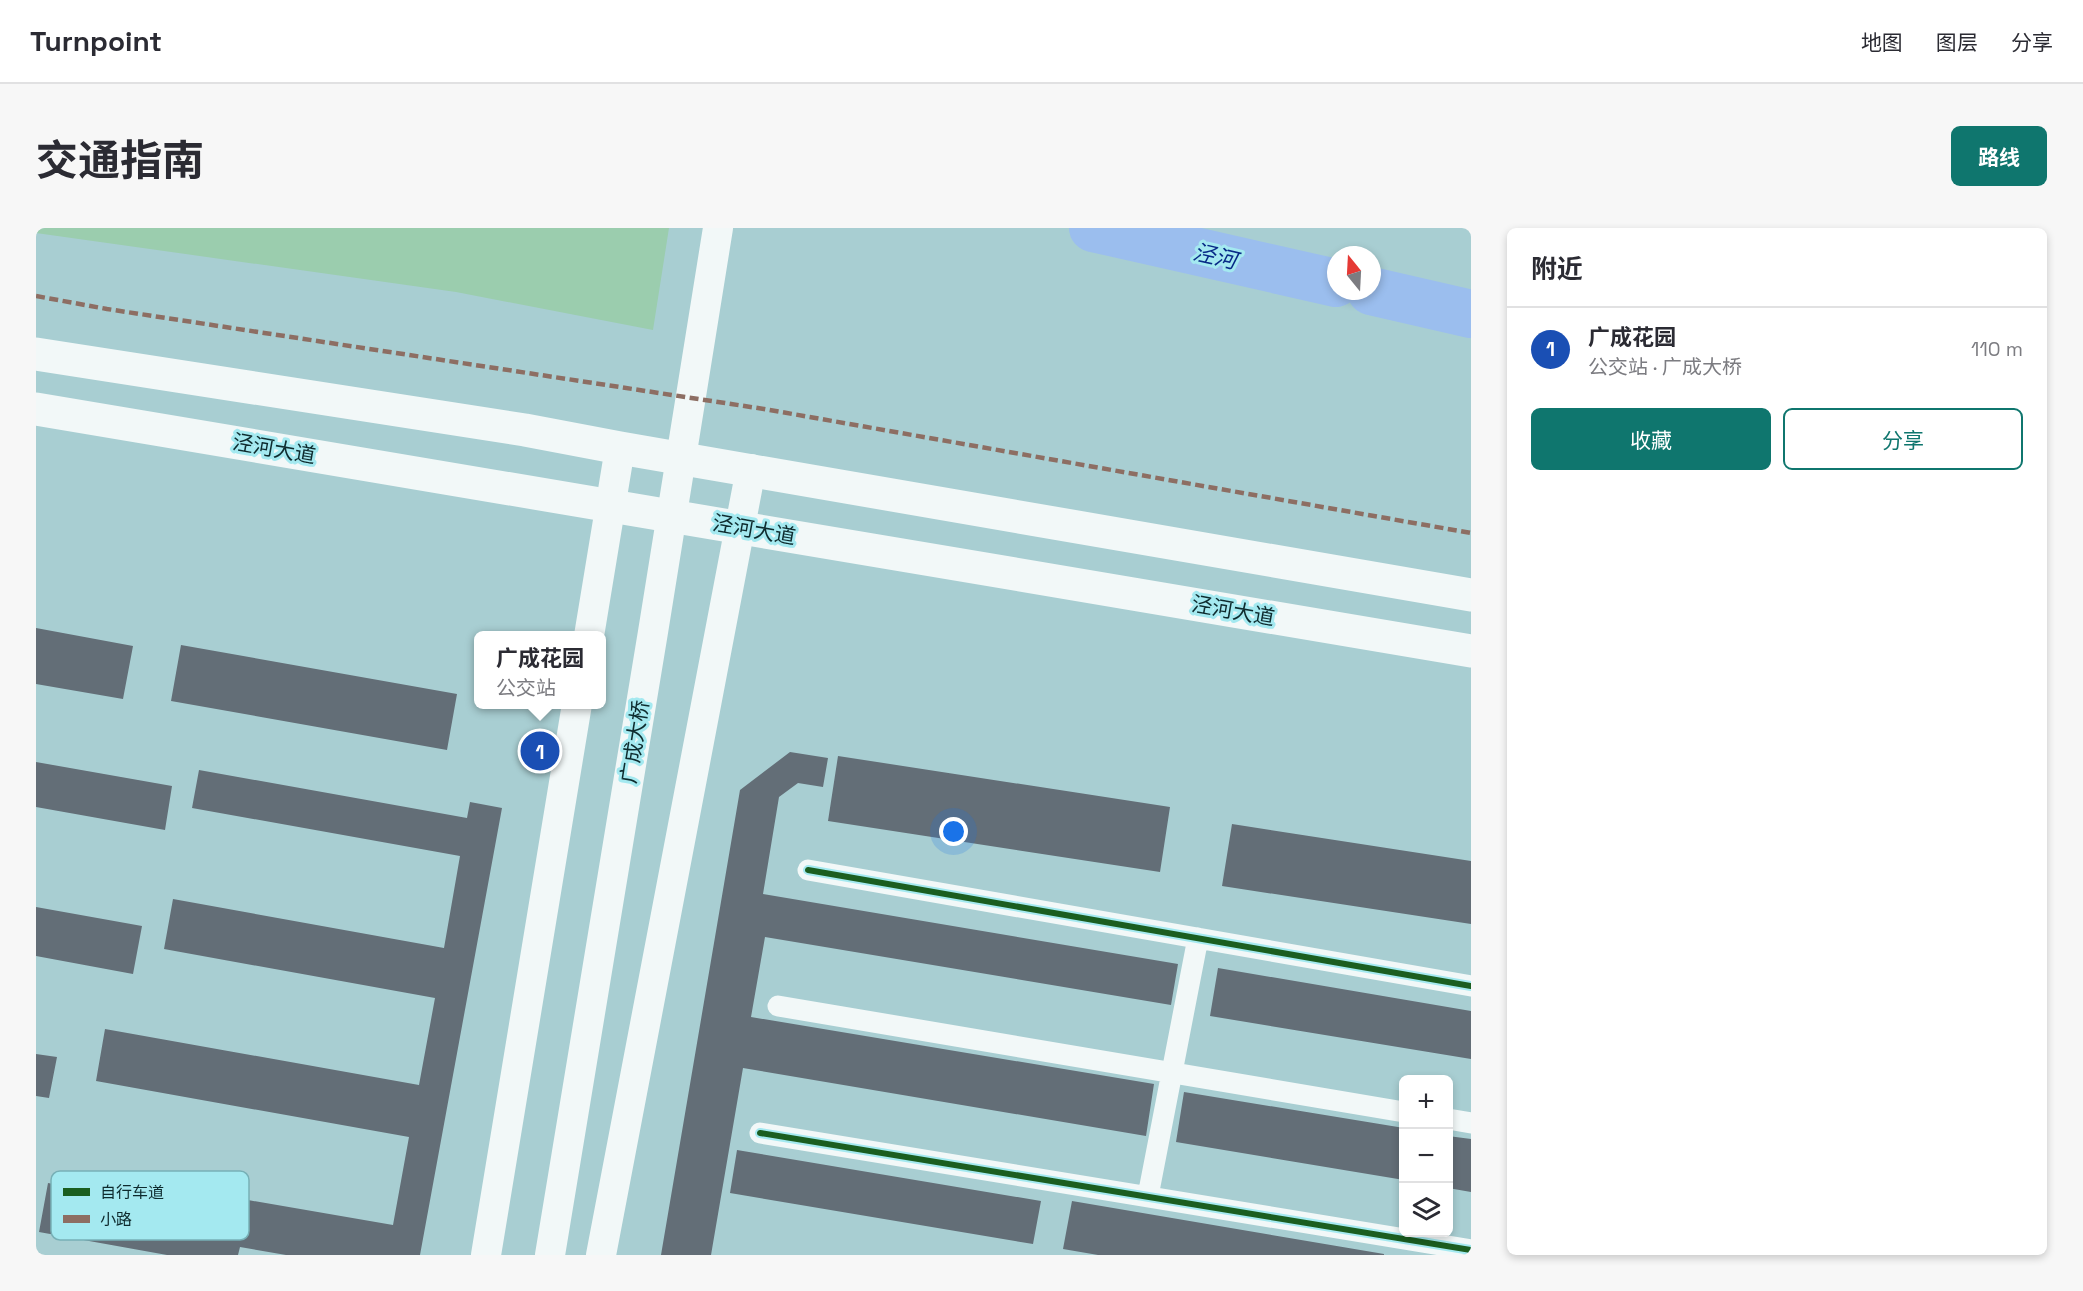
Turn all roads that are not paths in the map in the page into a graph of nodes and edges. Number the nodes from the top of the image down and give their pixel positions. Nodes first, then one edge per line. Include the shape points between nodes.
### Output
1 (718, 228) edge
2 (36, 354) edge
3 (36, 409) edge
4 (620, 448) junction
5 (751, 469) junction
6 (610, 506) junction
7 (741, 528) junction
8 (1471, 595) edge
9 (590, 631) edge
10 (1471, 651) edge
11 (577, 709) edge
12 (808, 870) dead end
13 (1198, 938) junction
14 (1471, 986) edge
15 (778, 1006) dead end
16 (1172, 1072) junction
17 (1399, 1111) edge
18 (1453, 1120) edge
19 (1471, 1123) edge
20 (760, 1133) dead end
21 (1148, 1196) junction
22 (1403, 1246) edge
23 (1471, 1250) edge
24 (486, 1255) edge
25 (550, 1255) edge
26 (601, 1255) edge

1 - 25 main road, 广成大桥
2 - 4 main road
3 - 6 main road, 泾河大道
4 - 5 main road
4 - 6 main road
5 - 7 main road
5 - 8 main road
6 - 7 main road, 泾河大道
6 - 9 main road
7 - 10 main road, 泾河大道
7 - 26 main road
11 - 24 main road
12 - 13 street
13 - 14 street
13 - 16 street
15 - 16 street
16 - 17 street
16 - 21 street
18 - 19 street
20 - 21 street
21 - 22 street
22 - 23 street

